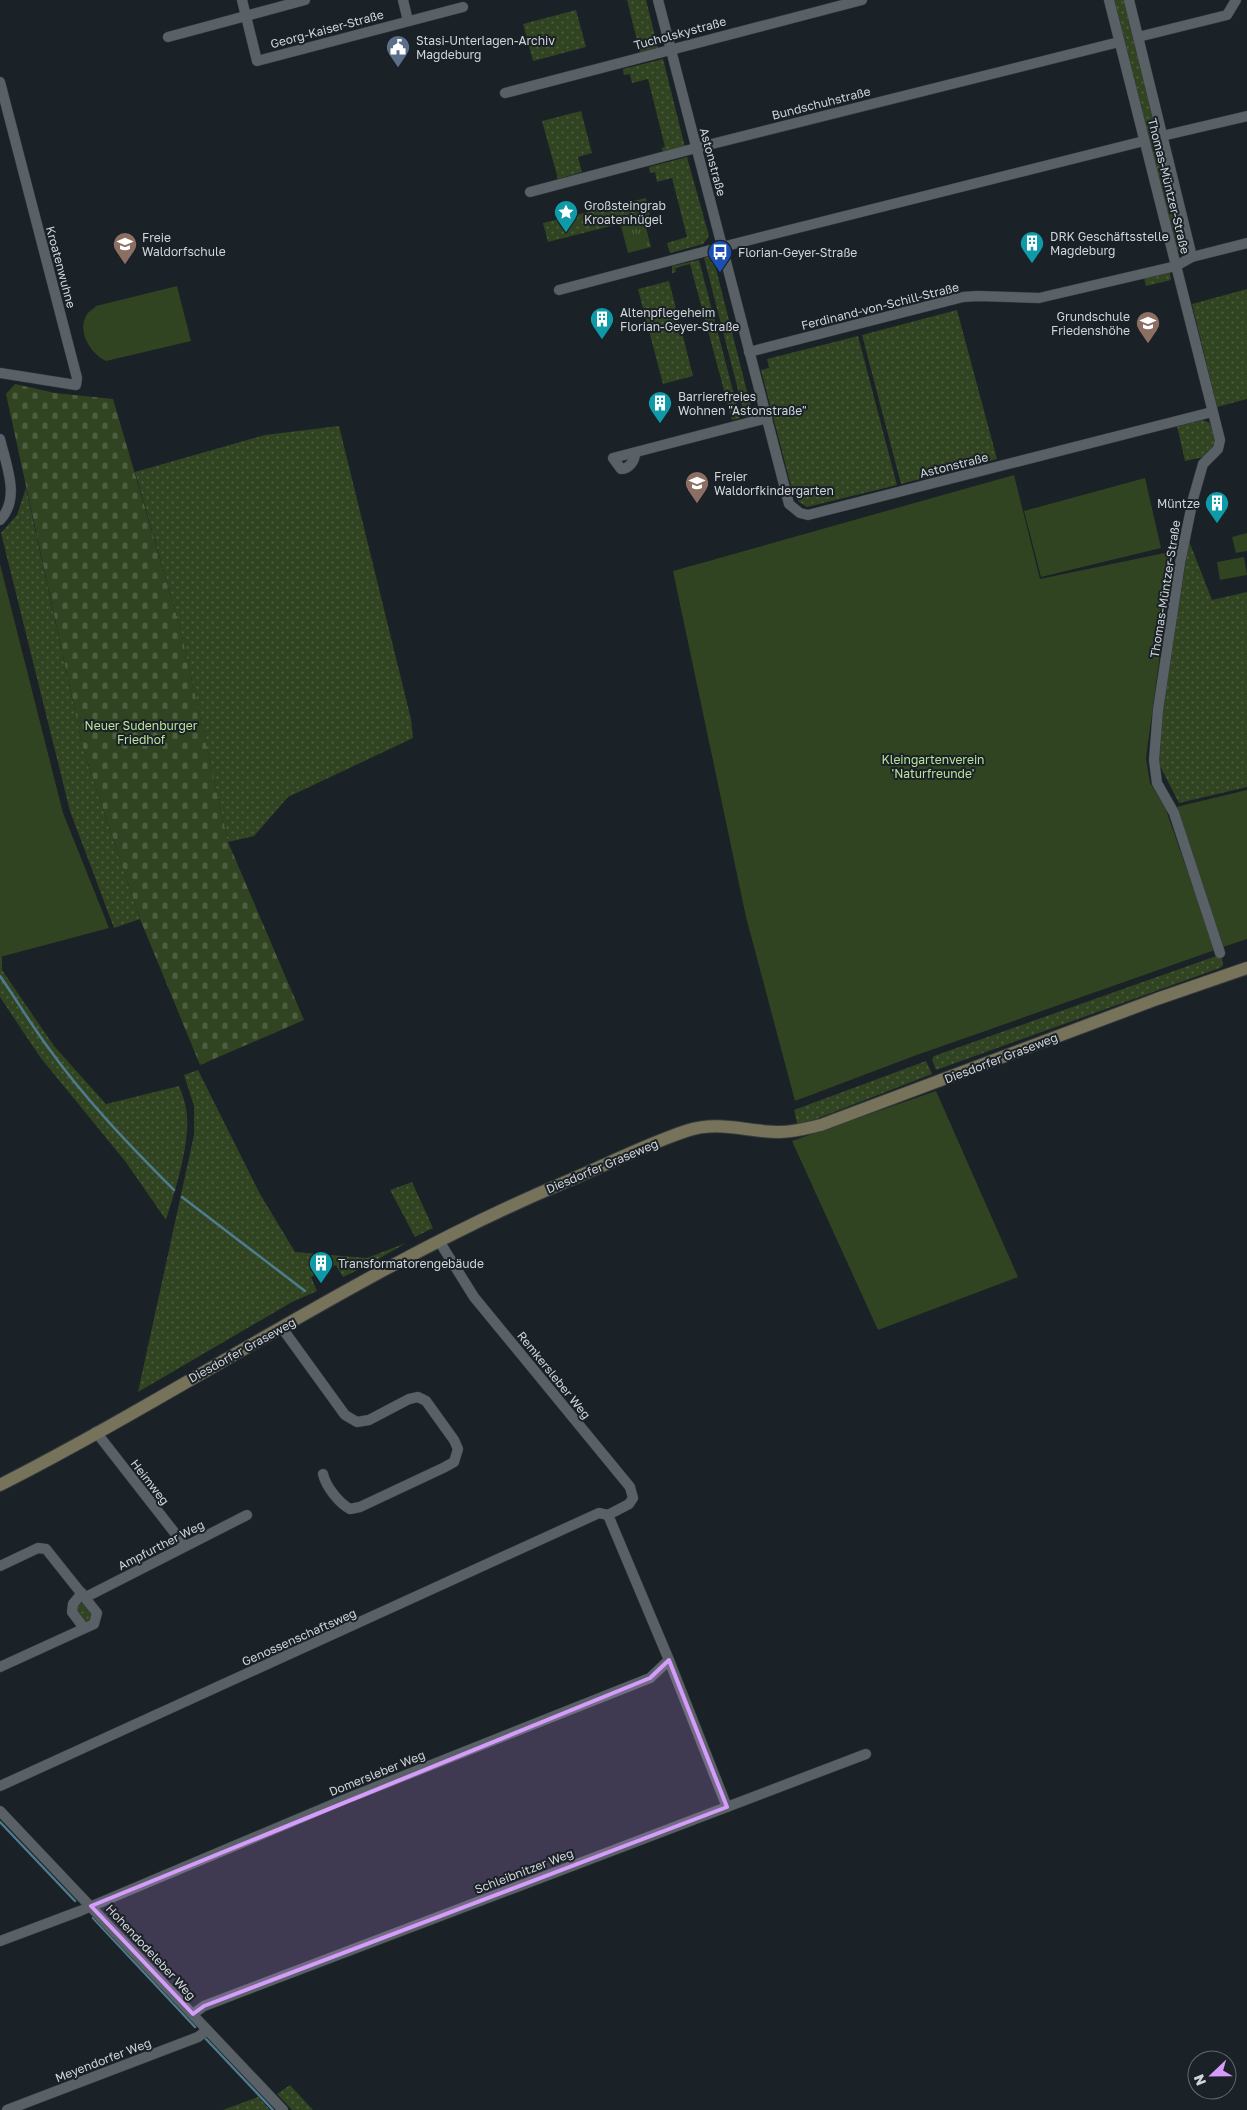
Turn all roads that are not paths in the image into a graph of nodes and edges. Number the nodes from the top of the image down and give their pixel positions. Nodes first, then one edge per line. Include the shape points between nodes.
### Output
1 (242, 0) edge
2 (305, 0) edge
3 (403, 0) edge
4 (658, 0) edge
5 (862, 0) edge
6 (1109, 0) edge
7 (1129, 0) edge
8 (1236, 0) edge
9 (463, 7) dead end
10 (247, 15) junction
11 (408, 21) junction
12 (168, 36) dead end
13 (1138, 37) junction
14 (1119, 42) junction
15 (670, 48) junction
16 (0, 82) edge
17 (505, 93) dead end
18 (1247, 116) edge
19 (1162, 136) junction
20 (1144, 141) junction
21 (696, 148) junction
22 (530, 192) dead end
23 (1247, 244) edge
24 (722, 247) junction
25 (1192, 257) junction
26 (1176, 266) junction
27 (559, 290) dead end
28 (749, 352) junction
29 (0, 373) edge
30 (1212, 412) junction
31 (767, 418) junction
32 (0, 439) edge
33 (635, 453) dead end
34 (0, 520) edge
35 (1220, 953) dead end
36 (1247, 968) edge
37 (440, 1241) junction
38 (282, 1328) junction
39 (96, 1432) junction
40 (324, 1474) dead end
41 (0, 1486) edge
42 (247, 1515) dead end
43 (608, 1515) junction
44 (185, 1546) junction
45 (0, 1566) edge
46 (84, 1595) junction
47 (84, 1628) junction
48 (669, 1660) junction
49 (0, 1667) edge
50 (866, 1754) dead end
51 (0, 1786) edge
52 (727, 1807) junction
53 (0, 1811) edge
54 (91, 1906) junction
55 (0, 1941) edge
56 (193, 2014) junction
57 (207, 2030) junction
58 (7, 2110) edge
59 (283, 2110) edge

1 - 10 street, Georg-Kaiser-Straße
2 - 10 street
3 - 11 street
4 - 15 street, Astonstraße
5 - 15 street, Tucholskystraße
6 - 14 street, Thomas-Müntzer-Straße
7 - 13 street, Thomas-Müntzer-Straße
8 - 13 street via 1227,15
9 - 11 street, Georg-Kaiser-Straße
10 - 11 street, Georg-Kaiser-Straße via 257,61
10 - 12 street
13 - 19 street, Thomas-Müntzer-Straße
14 - 20 street, Thomas-Müntzer-Straße
14 - 21 street, Bundschuhstraße
15 - 17 street, Tucholskystraße
15 - 21 street, Astonstraße
16 - 29 street, Kroatenwuhne via 77,378 76,385
18 - 19 street
19 - 25 street, Thomas-Müntzer-Straße
20 - 24 street
20 - 26 street, Thomas-Müntzer-Straße
21 - 22 street, Bundschuhstraße
21 - 24 street, Astonstraße
23 - 25 street, Ferdinand-von-Schill-Straße
24 - 27 street
24 - 28 street, Astonstraße
25 - 26 street, Ferdinand-von-Schill-Straße
26 - 28 street, Ferdinand-von-Schill-Straße via 1039,298 963,297
26 - 30 street, Thomas-Müntzer-Straße
28 - 31 street, Astonstraße
30 - 31 street, Astonstraße via 808,514 800,513 789,504
30 - 35 street, Thomas-Müntzer-Straße via 1220,445 1202,464 1192,499 1158,710 1154,760 1157,782 1174,813
31 - 33 street
32 - 34 street via 11,492 9,507
36 - 37 main road, Diesdorfer Graseweg via 821,1125 787,1132 720,1125 682,1132 517,1202
37 - 38 main road, Diesdorfer Graseweg
37 - 43 street, Remkersleber Weg via 474,1297 630,1486 633,1498 629,1504
38 - 39 main road, Diesdorfer Graseweg
38 - 40 street via 345,1415 357,1422 370,1420 418,1397 426,1402 458,1449 454,1462 350,1509 341,1504 324,1480
39 - 41 main road, Diesdorfer Graseweg
39 - 44 street, Heimweg
42 - 44 street, Ampfurther Weg
43 - 48 street
43 - 51 street, Genossenschaftsweg via 599,1513
44 - 46 street, Ampfurther Weg
45 - 46 street via 38,1548 46,1549
46 - 47 street via 73,1604 72,1612
46 - 47 street via 97,1613 94,1624
47 - 49 street
48 - 52 street
48 - 54 street, Domersleber Weg via 650,1678 344,1800
50 - 52 street, Schleibnitzer Weg
52 - 56 street, Schleibnitzer Weg via 204,2006
53 - 54 street, Hohendodeleber Weg
54 - 55 street, Domersleber Weg
54 - 56 street, Hohendodeleber Weg
56 - 57 street, Hohendodeleber Weg
57 - 58 street, Meyendorfer Weg via 198,2037
57 - 59 street, Hohendodeleber Weg

